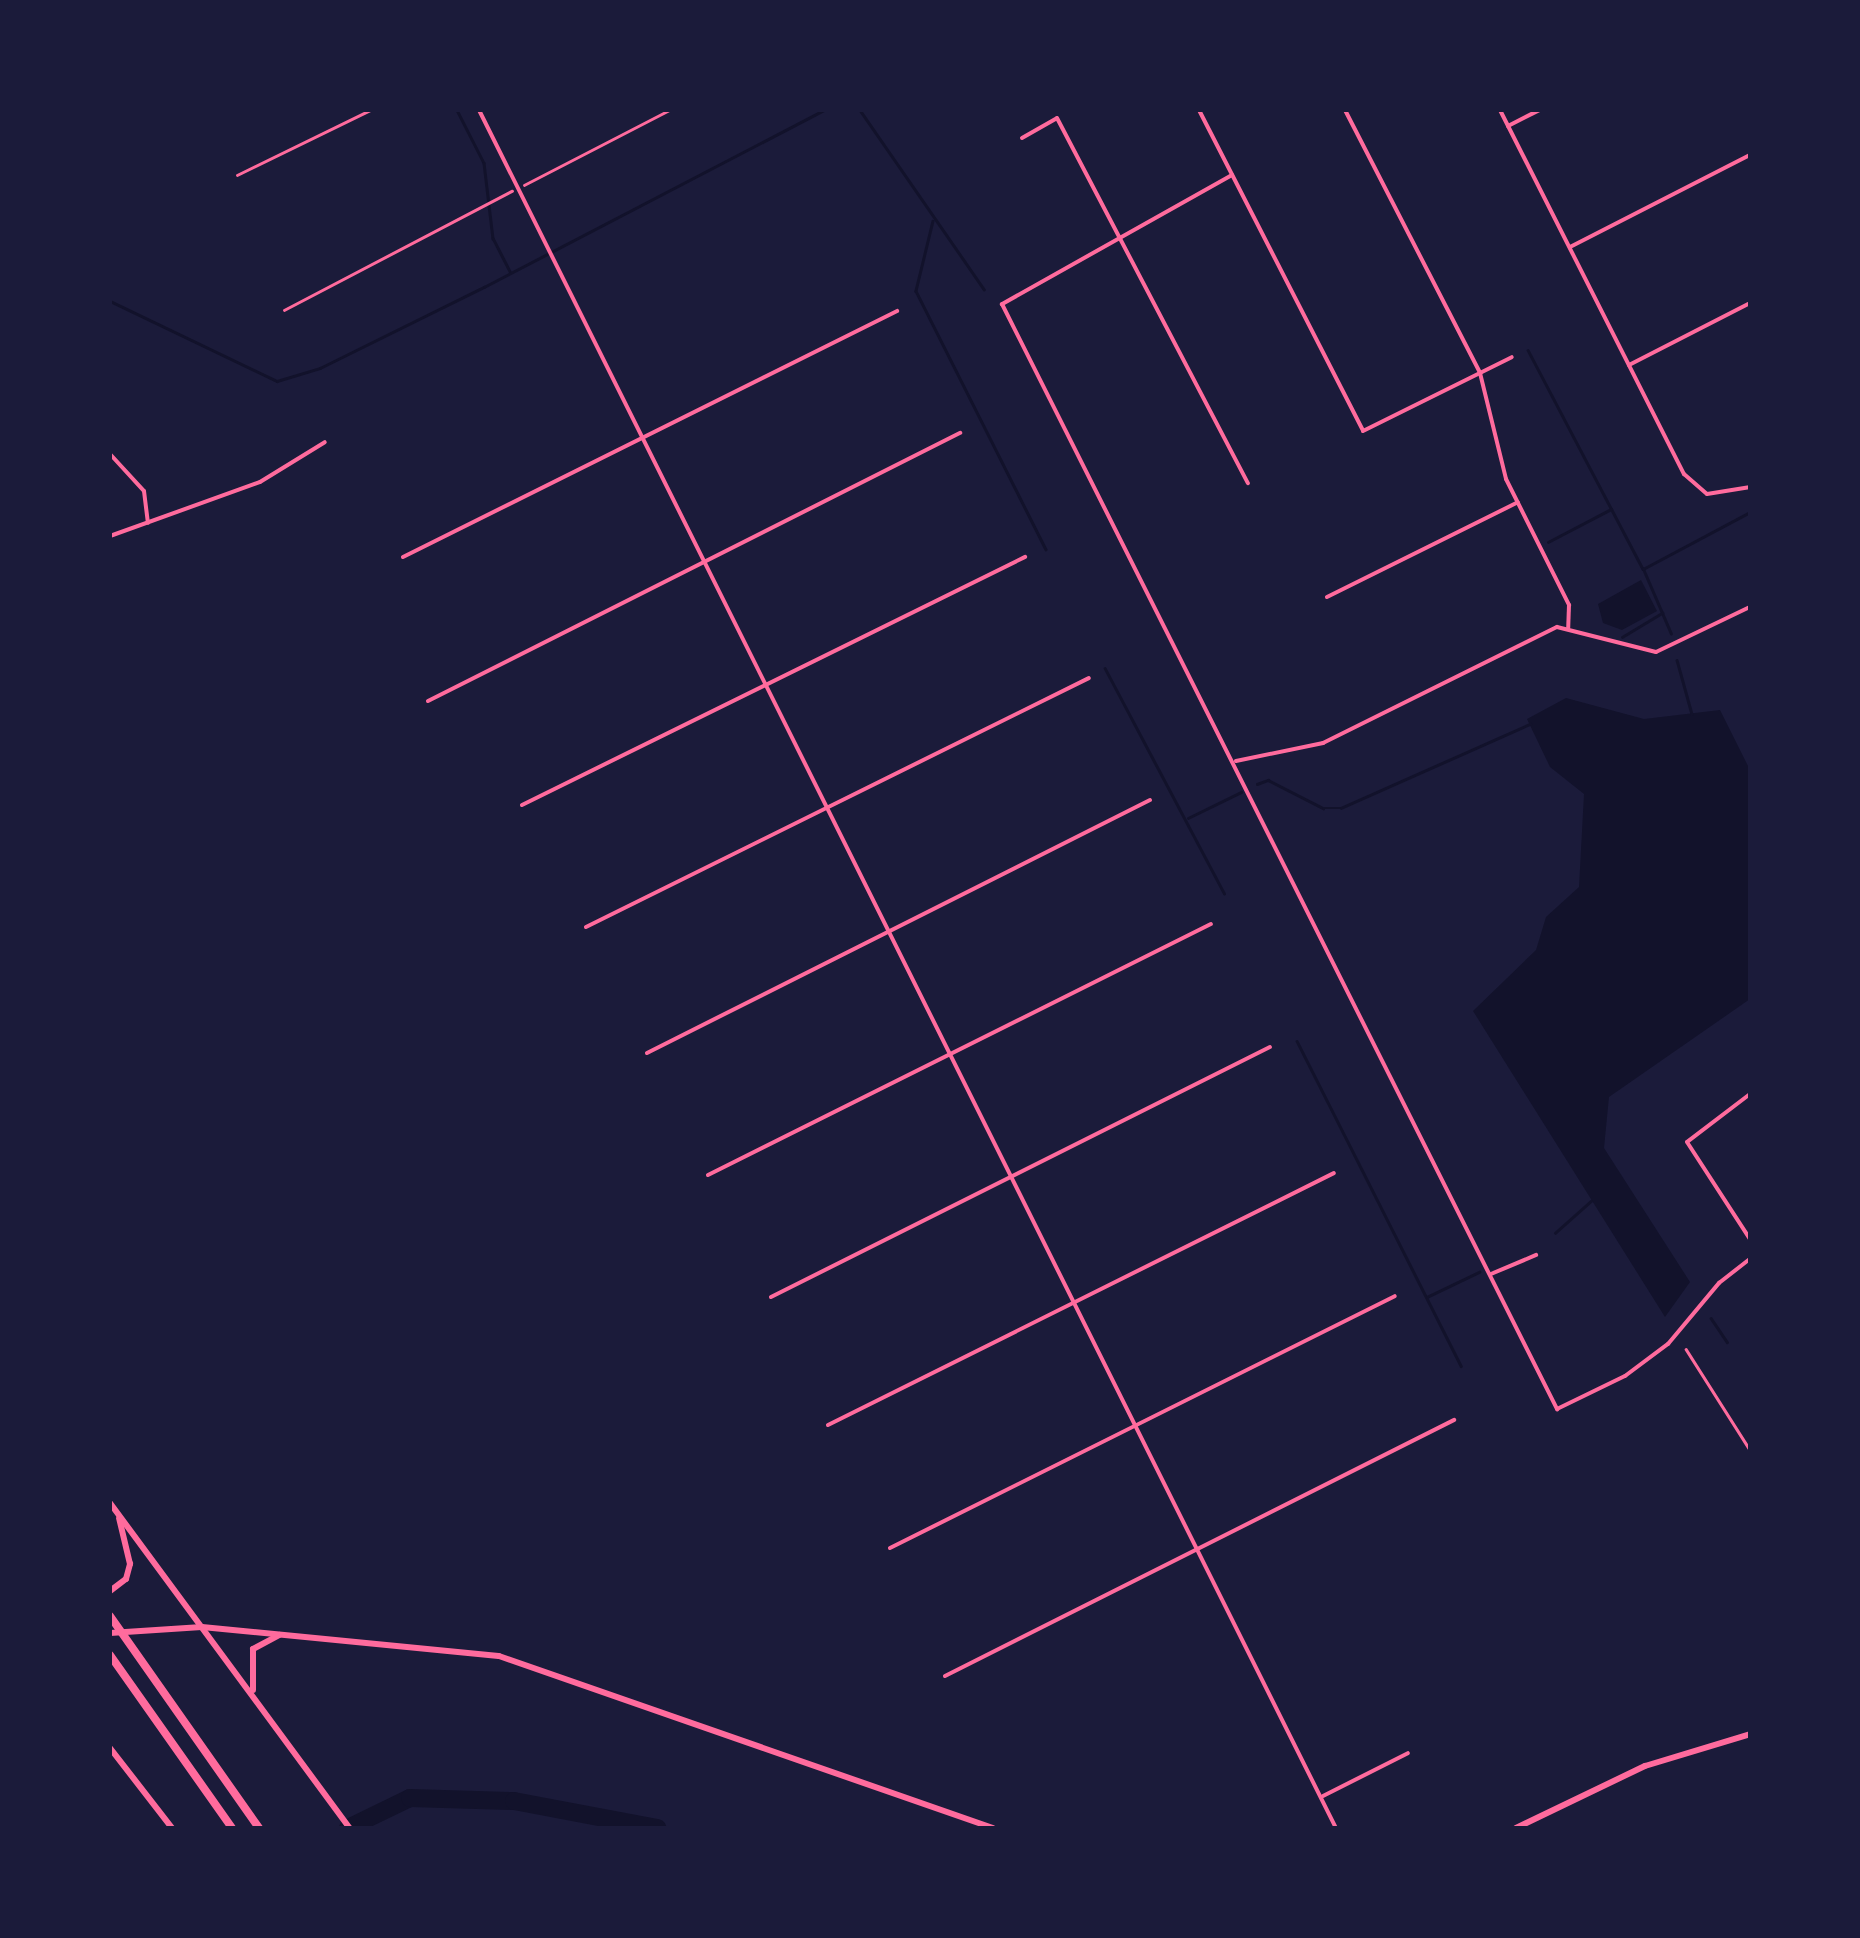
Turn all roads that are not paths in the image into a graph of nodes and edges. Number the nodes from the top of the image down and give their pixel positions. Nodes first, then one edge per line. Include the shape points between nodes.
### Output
1 (479, 110) edge
2 (1199, 110) edge
3 (1345, 110) edge
4 (1500, 110) edge
5 (1539, 110) edge
6 (1508, 126) junction
7 (1022, 138) dead end
8 (1750, 155) edge
9 (1232, 175) junction
10 (1119, 235) junction
11 (1570, 247) junction
12 (1750, 303) edge
13 (897, 312) dead end
14 (1512, 356) dead end
15 (1629, 365) junction
16 (1480, 373) junction
17 (960, 432) dead end
18 (642, 438) junction
19 (325, 442) dead end
20 (110, 454) edge
21 (1248, 483) dead end
22 (1750, 487) edge
23 (1518, 502) junction
24 (148, 523) junction
25 (110, 536) edge
26 (402, 557) dead end
27 (1025, 557) dead end
28 (704, 561) junction
29 (1327, 597) dead end
30 (1750, 607) edge
31 (1568, 628) junction
32 (1089, 678) dead end
33 (766, 686) junction
34 (428, 701) dead end
35 (1236, 761) junction
36 (1150, 800) dead end
37 (522, 806) dead end
38 (827, 808) junction
39 (1211, 924) dead end
40 (586, 927) dead end
41 (888, 930) junction
42 (1270, 1047) dead end
43 (647, 1053) dead end
44 (950, 1054) junction
45 (1750, 1094) edge
46 (1334, 1173) dead end
47 (708, 1175) dead end
48 (1011, 1175) junction
49 (1750, 1239) edge
50 (1536, 1254) dead end
51 (1750, 1258) edge
52 (1491, 1274) junction
53 (771, 1296) dead end
54 (1395, 1296) dead end
55 (1074, 1302) junction
56 (1686, 1349) dead end
57 (1454, 1420) dead end
58 (828, 1425) dead end
59 (1136, 1425) junction
60 (1750, 1450) edge
61 (110, 1503) edge
62 (117, 1512) junction
63 (890, 1548) dead end
64 (1198, 1549) junction
65 (110, 1591) edge
66 (110, 1616) edge
67 (202, 1626) junction
68 (110, 1632) edge
69 (285, 1633) junction
70 (110, 1655) edge
71 (944, 1676) dead end
72 (255, 1696) junction
73 (1750, 1734) edge
74 (110, 1748) edge
75 (1408, 1753) dead end
76 (1322, 1797) junction
77 (172, 1828) edge
78 (232, 1828) edge
79 (259, 1828) edge
80 (350, 1828) edge
81 (993, 1828) edge
82 (1336, 1828) edge
83 (1516, 1828) edge

1 - 18 street
2 - 9 street
3 - 16 street
4 - 6 street
5 - 6 street
6 - 11 street
7 - 10 street via 1057,118
8 - 11 street
9 - 10 street
9 - 16 street via 1363,430
10 - 21 street
10 - 35 street via 1002,304
11 - 15 street
12 - 15 street
13 - 18 street
14 - 16 street
15 - 22 street via 1684,474 1707,494
16 - 23 street
17 - 28 street
18 - 26 street
18 - 28 street
19 - 24 street via 260,482
20 - 24 street via 144,491
23 - 29 street
23 - 31 street via 1569,605
24 - 25 street
27 - 33 street
28 - 33 street
28 - 34 street
30 - 31 street via 1656,652
31 - 35 street via 1542,634 1322,743
32 - 38 street
33 - 37 street
33 - 38 street
35 - 52 street
36 - 41 street
38 - 40 street
38 - 41 street
39 - 44 street
41 - 43 street
41 - 44 street
42 - 48 street
44 - 47 street
44 - 48 street
45 - 49 street via 1687,1142
46 - 55 street
48 - 53 street
48 - 55 street
50 - 52 street
51 - 52 street via 1718,1283 1668,1344 1625,1376 1557,1409
54 - 59 street
55 - 58 street
55 - 59 street
56 - 60 lane
57 - 64 street
59 - 63 street
59 - 64 street
61 - 62 main road
62 - 65 main road via 130,1564 126,1578
62 - 67 main road
64 - 71 street
64 - 76 street
66 - 79 highway
67 - 68 main road
67 - 69 main road
67 - 72 main road
69 - 72 main road via 253,1649 249,1674
69 - 81 main road via 499,1656
70 - 78 highway
72 - 80 main road
73 - 83 main road via 1646,1766
74 - 77 main road
75 - 76 street
76 - 82 street

